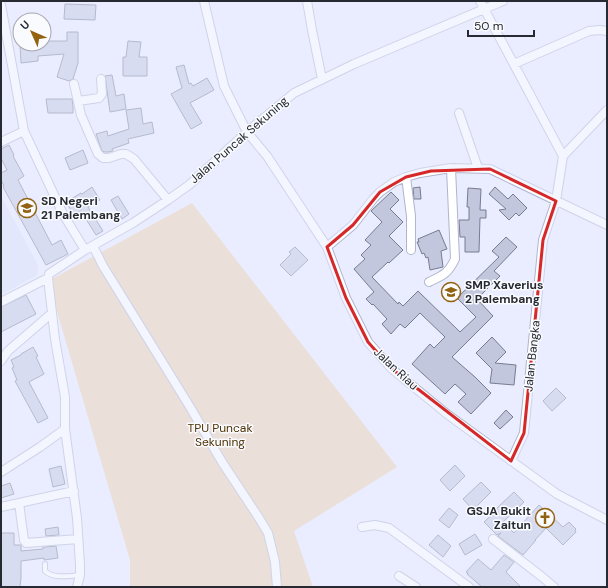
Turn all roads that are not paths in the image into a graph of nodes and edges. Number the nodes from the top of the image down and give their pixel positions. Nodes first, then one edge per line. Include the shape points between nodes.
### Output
1 (204, 1) edge
2 (307, 1) edge
3 (480, 1) edge
4 (503, 1) edge
5 (1, 5) edge
6 (484, 9) junction
7 (607, 31) edge
8 (514, 64) junction
9 (322, 79) junction
10 (101, 80) dead end
11 (74, 84) dead end
12 (78, 101) junction
13 (607, 110) edge
14 (459, 113) dead end
15 (24, 131) junction
16 (247, 132) junction
17 (1, 142) edge
18 (563, 156) junction
19 (451, 168) junction
20 (478, 168) junction
21 (406, 177) junction
22 (168, 200) junction
23 (556, 201) junction
24 (607, 225) edge
25 (89, 248) junction
26 (327, 248) junction
27 (411, 250) dead end
28 (49, 275) junction
29 (429, 282) dead end
30 (1, 302) edge
31 (52, 313) junction
32 (1, 361) edge
33 (65, 429) junction
34 (512, 461) junction
35 (1, 472) edge
36 (74, 491) junction
37 (19, 503) junction
38 (1, 507) edge
39 (607, 520) edge
40 (362, 527) dead end
41 (78, 539) junction
42 (494, 539) dead end
43 (45, 564) dead end
44 (80, 576) junction
45 (399, 576) dead end
46 (77, 587) edge
47 (277, 587) edge
48 (416, 587) edge
49 (468, 587) edge
50 (554, 587) edge

1 - 16 street, Jalan Riau via 224,86
2 - 9 street
3 - 6 street
4 - 6 street, Jalan Puncak Sekuning
5 - 15 street
6 - 8 street
6 - 9 street, Jalan Puncak Sekuning
7 - 8 street via 589,31
8 - 18 street
9 - 16 street, Jalan Puncak Sekuning via 294,93
10 - 12 street via 102,96
11 - 12 street
12 - 22 street via 81,116 98,154 103,158 126,154 134,159
13 - 18 street
14 - 20 street
15 - 17 street
15 - 25 street via 63,214
16 - 22 street, Jalan Puncak Sekuning
16 - 26 street, Jalan Riau via 267,156
18 - 23 street, Jalan Bangka
19 - 20 street
19 - 21 street
19 - 29 street via 455,259 446,273
20 - 23 street via 490,169
21 - 26 street via 380,192 353,225
21 - 27 street via 411,216
22 - 25 street, Jalan Puncak Sekuning
23 - 24 street
23 - 34 street, Jalan Bangka via 543,240 524,433
25 - 28 street, Jalan Puncak Sekuning
25 - 47 street via 103,266 268,533 275,562
26 - 34 street, Jalan Riau via 346,298 368,342 392,369 447,414
28 - 30 street, Jalan Puncak Sekuning
28 - 31 street
31 - 32 street via 8,351
31 - 33 street via 65,397
33 - 35 street
33 - 36 street
34 - 39 street, Jalan Riau via 557,494
36 - 37 street
36 - 41 street
37 - 38 street
37 - 41 street via 26,543
40 - 49 street via 375,525 389,528
41 - 44 street
42 - 50 street
43 - 44 lane via 45,571 49,574
44 - 46 street
45 - 48 street

